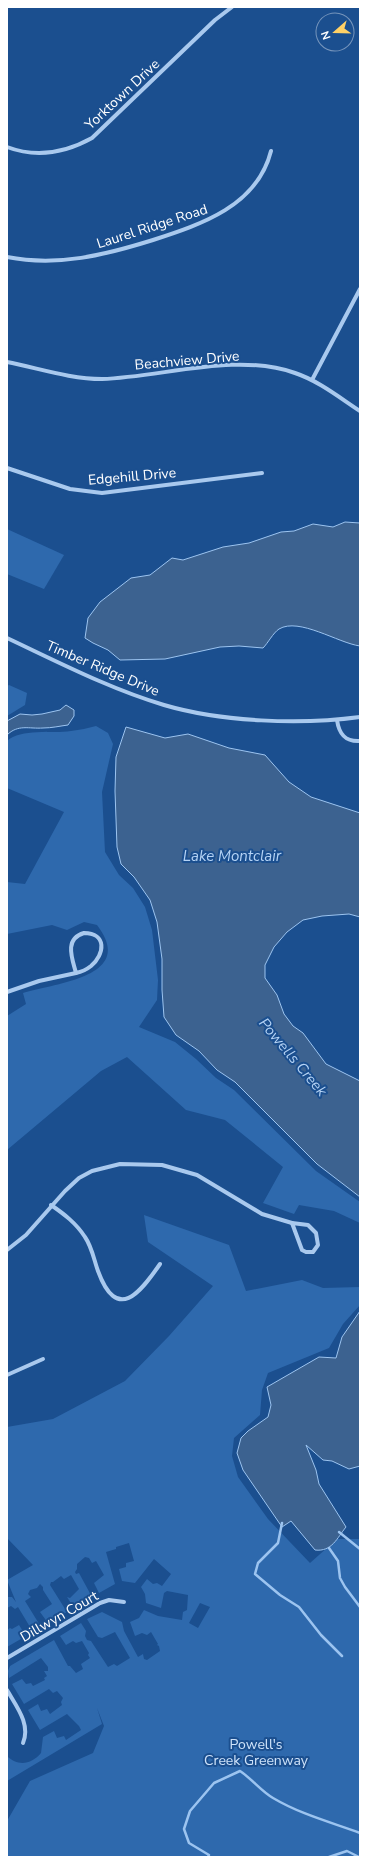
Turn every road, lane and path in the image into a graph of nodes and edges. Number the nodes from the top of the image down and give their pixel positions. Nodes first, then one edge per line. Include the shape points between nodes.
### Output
1 (232, 7) edge
2 (7, 147) edge
3 (272, 151) dead end
4 (7, 257) edge
5 (360, 289) edge
6 (7, 362) edge
7 (312, 380) junction
8 (360, 411) edge
9 (7, 468) edge
10 (262, 473) dead end
11 (7, 638) edge
12 (360, 717) edge
13 (337, 720) junction
14 (360, 741) edge
15 (76, 973) junction
16 (7, 992) edge
17 (51, 1205) junction
18 (292, 1223) junction
19 (7, 1250) edge
20 (160, 1264) dead end
21 (43, 1359) dead end
22 (7, 1375) edge
23 (124, 1602) dead end
24 (7, 1658) edge
25 (7, 1690) edge
26 (23, 1742) dead end

1 - 2 street, Yorktown Drive via 215,20 92,138 80,145 53,153 25,152
3 - 4 street, Laurel Ridge Road via 264,170 250,191 228,209 198,225 97,256 48,261
5 - 7 street
6 - 7 street, Beachview Drive via 100,379 230,365 294,372
7 - 8 street, Beachview Drive
9 - 10 street, Edgehill Drive via 70,489 102,493
11 - 13 street, Timber Ridge Drive via 112,686 165,705 232,717 289,721
12 - 13 street, Timber Ridge Drive
13 - 14 street via 338,728 345,738
15 - 15 street via 90,967 101,953 101,943 94,934 78,934 71,943
15 - 16 street via 39,981
17 - 18 street via 79,1178 92,1171 120,1164 141,1163 162,1165 197,1174 262,1214
17 - 19 street via 31,1230
17 - 20 street via 68,1217 86,1237 103,1280 118,1300 128,1299 134,1295
18 - 18 street via 302,1250 313,1252 318,1245 316,1233 308,1226
21 - 22 street
23 - 24 street, Dillwyn Court via 109,1600 100,1603
25 - 26 street via 26,1725

